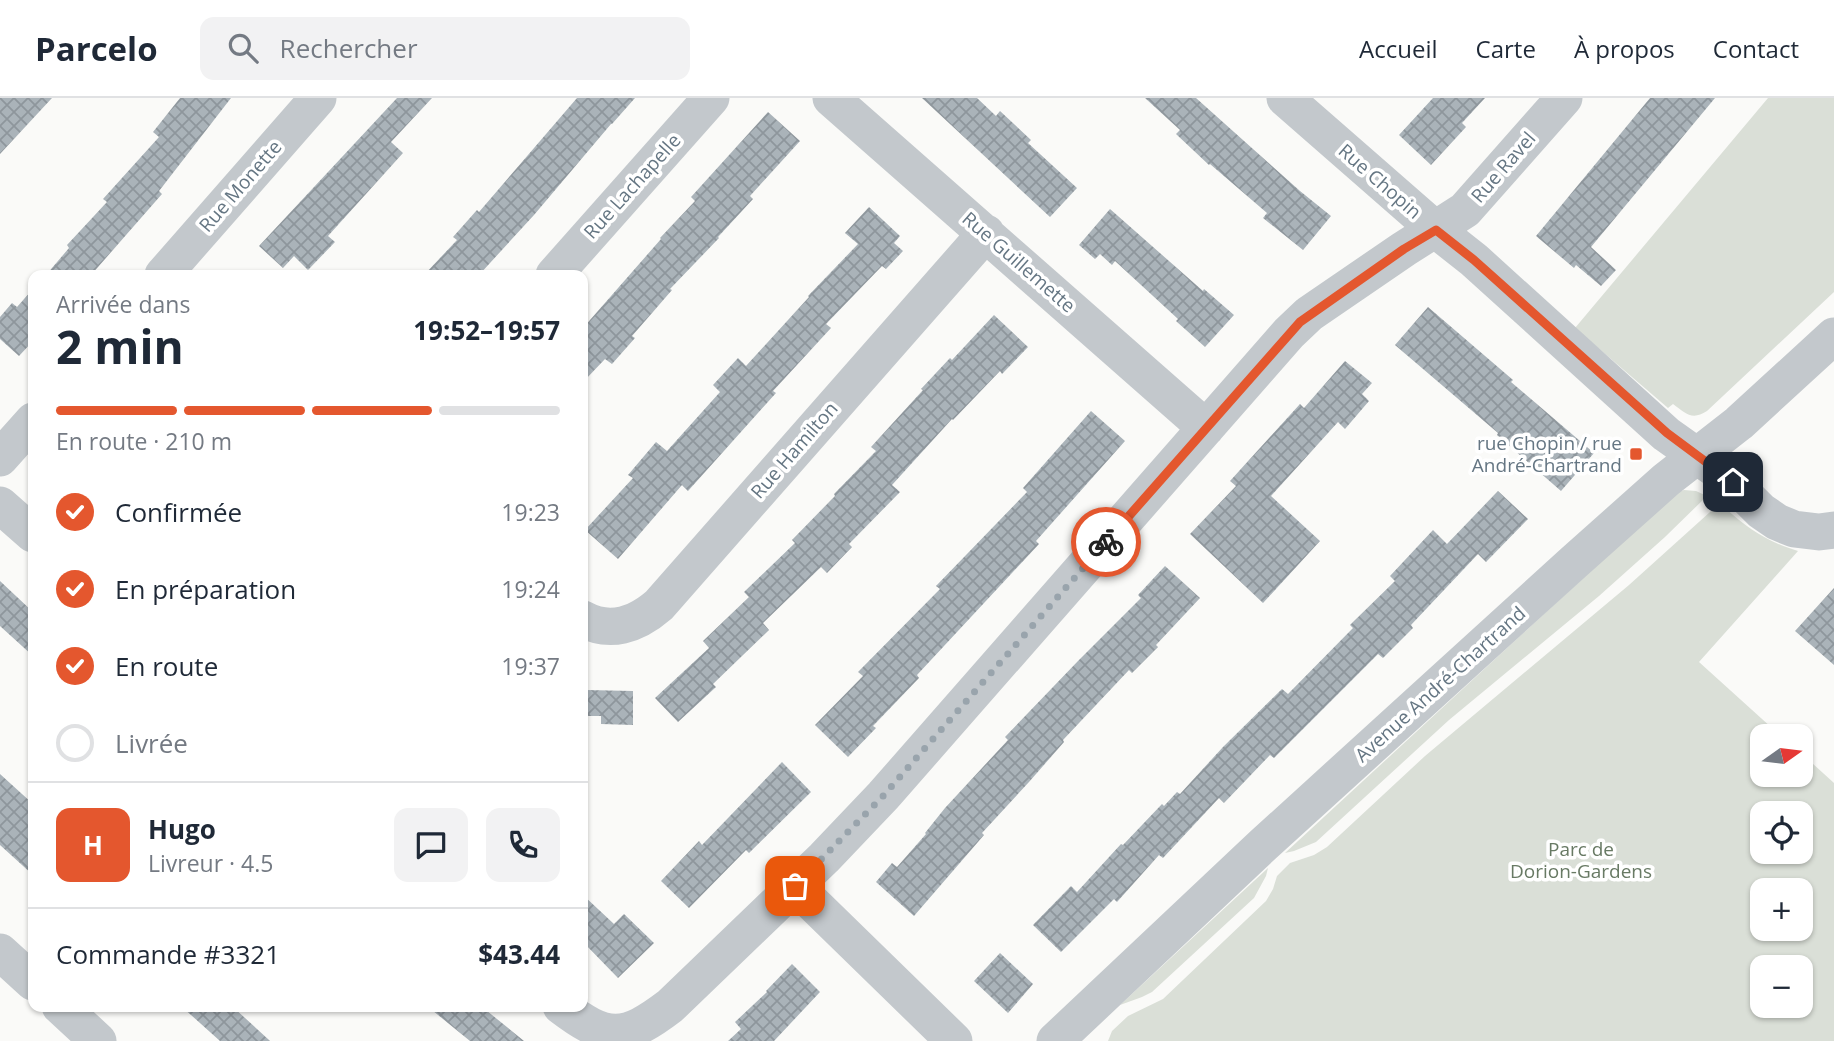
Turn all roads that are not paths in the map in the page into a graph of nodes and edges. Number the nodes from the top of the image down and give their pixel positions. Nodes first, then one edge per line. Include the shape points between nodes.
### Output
1 (318, 98) edge
2 (711, 98) edge
3 (831, 98) edge
4 (1285, 98) edge
5 (1564, 98) edge
6 (1436, 230) junction
7 (986, 233) junction
8 (176, 270) edge
9 (558, 270) edge
10 (1834, 336) edge
11 (28, 427) edge
12 (1206, 428) junction
13 (1698, 456) junction
14 (0, 458) edge
15 (0, 505) edge
16 (28, 530) edge
17 (1834, 530) edge
18 (588, 622) edge
19 (795, 886) junction
20 (0, 953) edge
21 (28, 978) edge
22 (67, 1012) edge
23 (568, 1012) edge
24 (99, 1041) edge
25 (954, 1041) edge
26 (1055, 1041) edge

1 - 8 street, Rue Monette
2 - 9 street, Rue Lachapelle
3 - 7 street, Rue Guillemette
4 - 6 street, Rue Chopin
5 - 6 street, Rue Ravel via 1465,210
6 - 12 street, Rue Ravel via 1309,314
6 - 13 street, Rue Chopin
7 - 12 street, Rue Guillemette
7 - 18 street, Rue Hamilton via 659,606 640,620 619,627
10 - 13 street, Avenue André-Chartrand via 1740,424
11 - 14 street
12 - 19 street, Rue Ravel via 883,796
13 - 17 street, Rue Chopin via 1777,522 1806,531
13 - 26 street, Avenue André-Chartrand via 1283,826
15 - 16 street
19 - 23 street, Rue Ravel via 645,1026 626,1034 596,1032
19 - 25 street
20 - 21 street
22 - 24 street

